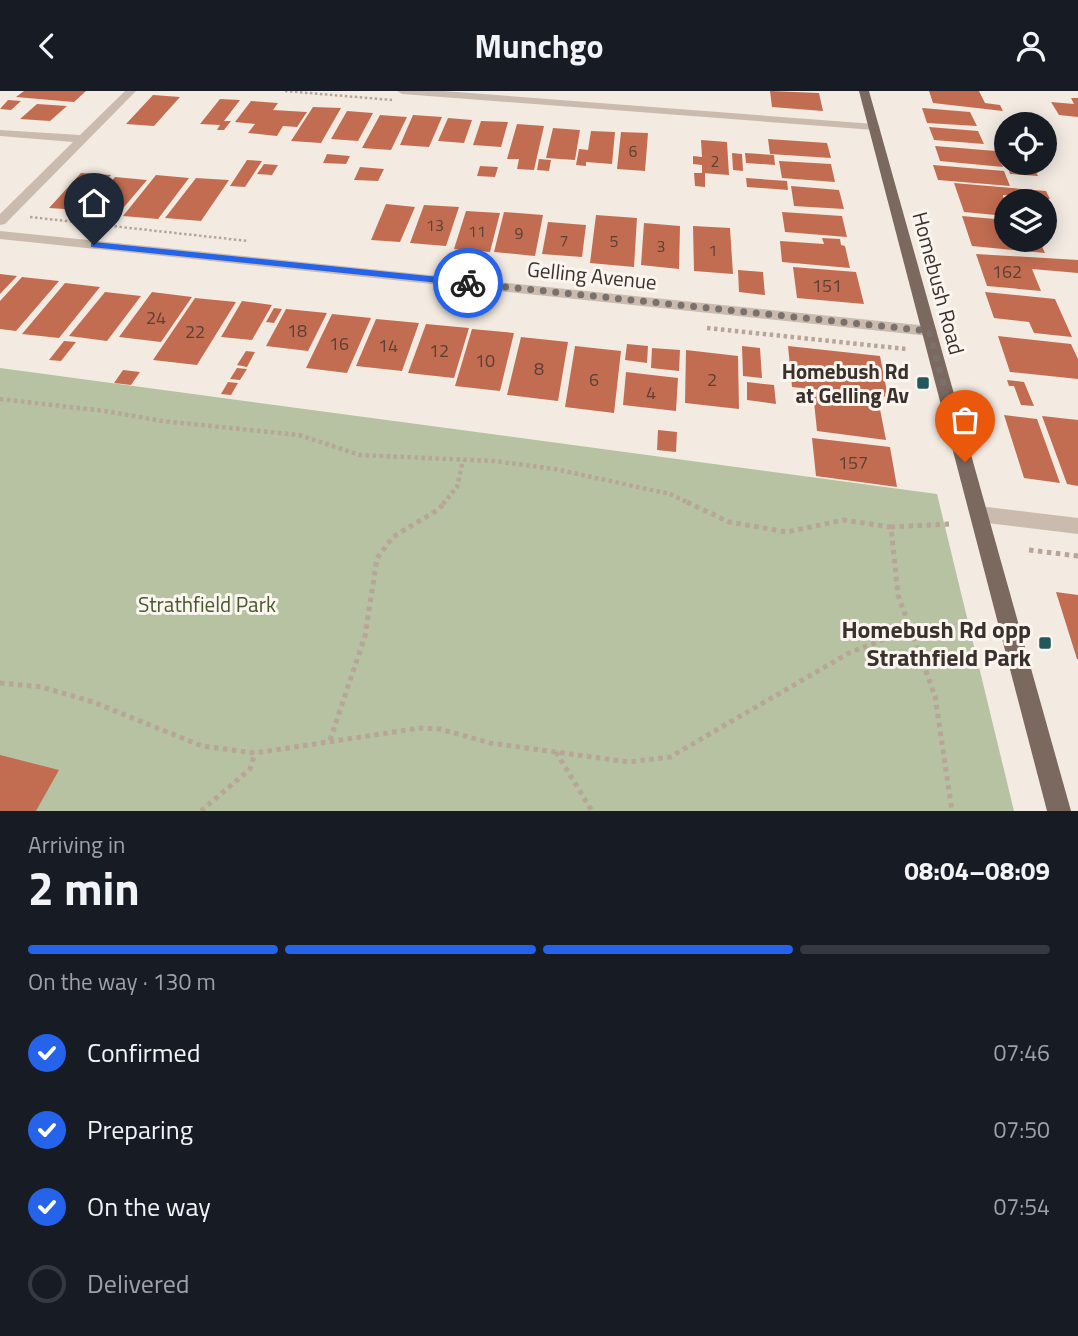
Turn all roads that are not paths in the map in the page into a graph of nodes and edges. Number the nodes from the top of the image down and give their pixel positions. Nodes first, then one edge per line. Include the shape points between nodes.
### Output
1 (131, 91) edge
2 (401, 91) edge
3 (864, 91) edge
4 (874, 127) junction
5 (0, 132) edge
6 (83, 139) junction
7 (0, 221) edge
8 (0, 235) edge
9 (929, 331) junction
10 (979, 514) junction
11 (1078, 526) edge
12 (1059, 811) edge

1 - 6 street
2 - 4 street
3 - 4 main road, Homebush Road
4 - 9 main road, Homebush Road
5 - 6 street
6 - 7 street
8 - 9 street, Gelling Avenue
9 - 10 main road, Homebush Road
10 - 11 street
10 - 12 main road, Homebush Road

